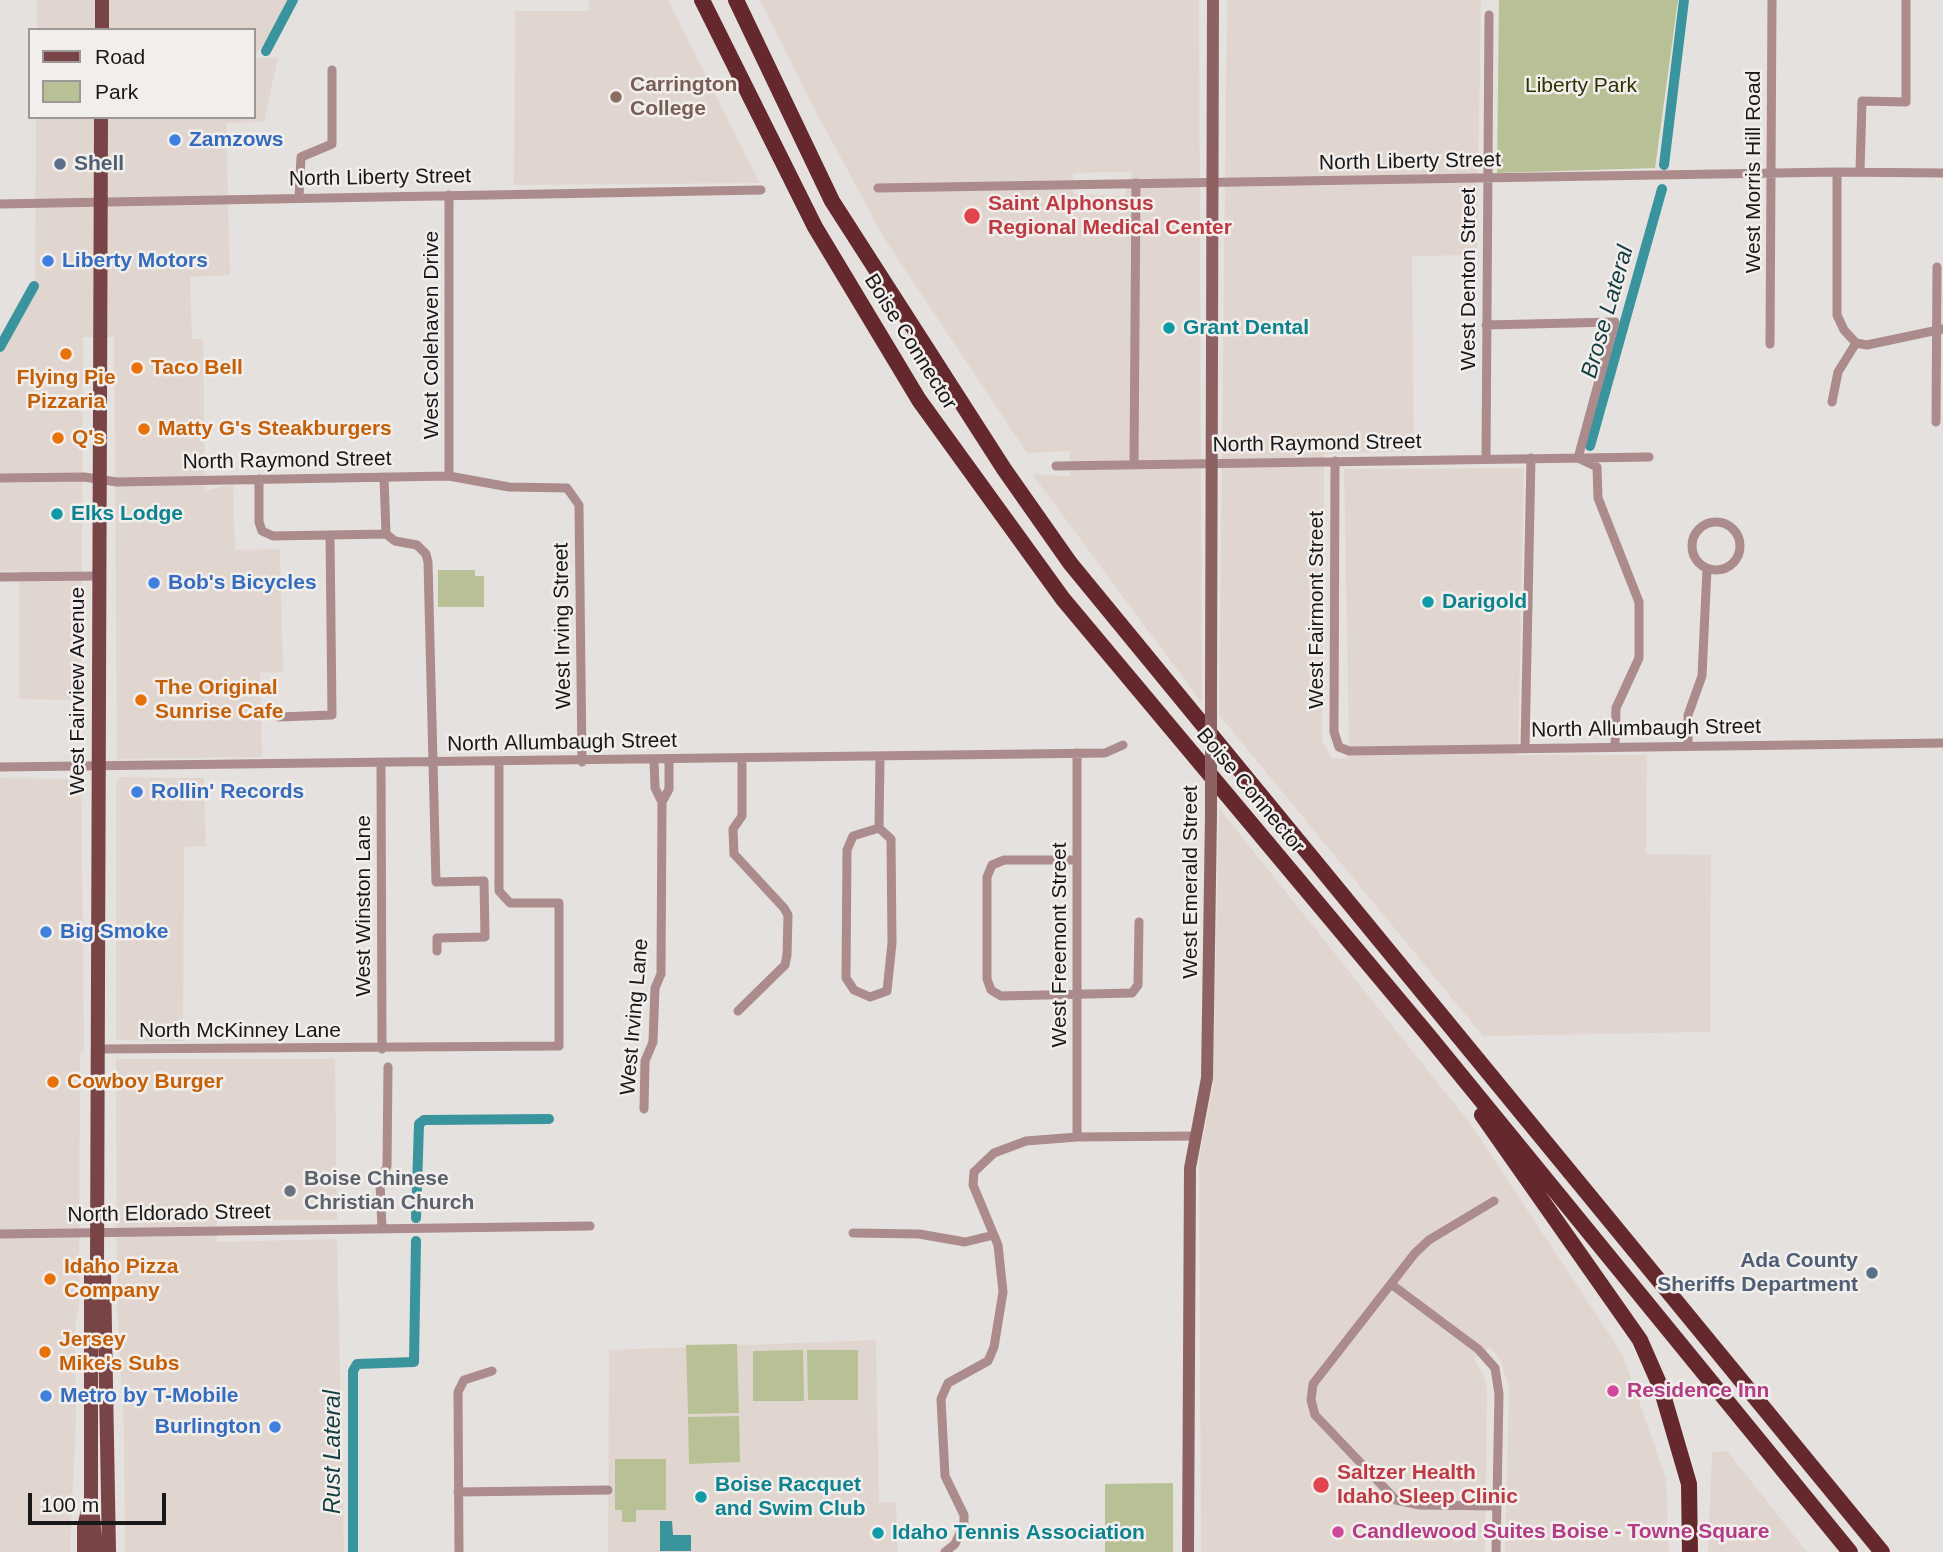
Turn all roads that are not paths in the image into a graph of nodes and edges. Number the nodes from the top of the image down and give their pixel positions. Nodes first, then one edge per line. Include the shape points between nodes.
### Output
1 (102, 0) edge
2 (702, 0) edge
3 (736, 0) edge
4 (1213, 0) edge
5 (1772, 0) edge
6 (1906, 0) edge
7 (1489, 15) dead end
8 (102, 28) edge
9 (332, 70) dead end
10 (101, 119) edge
11 (1860, 171) junction
12 (1838, 172) junction
13 (1772, 173) junction
14 (1943, 173) edge
15 (1487, 178) junction
16 (1213, 182) junction
17 (1136, 183) junction
18 (878, 188) dead end
19 (761, 190) dead end
20 (449, 195) junction
21 (299, 197) junction
22 (101, 202) junction
23 (0, 204) edge
24 (1937, 267) dead end
25 (1486, 325) junction
26 (1940, 329) edge
27 (1856, 342) junction
28 (1770, 344) dead end
29 (1832, 402) dead end
30 (1936, 422) dead end
31 (1650, 457) dead end
32 (1531, 458) junction
33 (1578, 458) junction
34 (1486, 459) junction
35 (1335, 461) junction
36 (1211, 463) junction
37 (1135, 464) junction
38 (1056, 466) dead end
39 (449, 476) junction
40 (384, 477) junction
41 (0, 478) edge
42 (100, 479) junction
43 (259, 479) junction
44 (572, 492) joint
45 (386, 534) junction
46 (330, 535) junction
47 (1707, 569) junction
48 (100, 576) junction
49 (0, 577) edge
50 (279, 717) dead end
51 (1943, 743) edge
52 (1124, 745) dead end
53 (1688, 746) junction
54 (1615, 747) junction
55 (1525, 748) junction
56 (1349, 751) joint
57 (1077, 753) junction
58 (880, 756) junction
59 (742, 758) junction
60 (654, 759) junction
61 (669, 759) junction
62 (499, 761) junction
63 (381, 762) junction
64 (434, 762) junction
65 (582, 762) junction
66 (99, 766) junction
67 (0, 767) edge
68 (662, 802) junction
69 (879, 828) junction
70 (1077, 860) junction
71 (1139, 922) dead end
72 (437, 951) dead end
73 (1077, 994) junction
74 (738, 1011) dead end
75 (1428, 1035) junction
76 (98, 1049) junction
77 (382, 1049) junction
78 (388, 1067) dead end
79 (644, 1109) dead end
80 (1194, 1136) junction
81 (1077, 1137) junction
82 (1494, 1201) dead end
83 (590, 1226) dead end
84 (382, 1228) junction
85 (97, 1233) junction
86 (853, 1233) dead end
87 (0, 1234) edge
88 (994, 1235) junction
89 (97, 1265) junction
90 (1391, 1284) junction
91 (492, 1371) dead end
92 (608, 1490) dead end
93 (458, 1492) junction
94 (91, 1498) junction
95 (1497, 1506) junction
96 (84, 1552) edge
97 (96, 1552) edge
98 (109, 1552) edge
99 (459, 1552) edge
100 (945, 1552) edge
101 (1188, 1552) edge
102 (1496, 1552) edge
103 (1690, 1552) edge
104 (1850, 1552) edge
105 (1882, 1552) edge

1 - 8 main road
2 - 75 highway, Boise Connector via 815,227 919,400 1063,599
3 - 105 highway, Boise Connector via 832,201 994,454 1070,563
4 - 16 main road, West Emerald Street
5 - 13 street, West Morris Hill Road
6 - 11 street via 1906,102 1862,102
7 - 15 street, West Denton Street
9 - 21 street via 331,144 301,157
10 - 22 main road, West Fairview Avenue
11 - 12 street, North Liberty Street
11 - 14 street, North Liberty Street
12 - 13 street, North Liberty Street
12 - 27 street via 1837,315
13 - 15 street, North Liberty Street
13 - 28 street, West Morris Hill Road
15 - 16 street, North Liberty Street
15 - 25 street, West Denton Street
16 - 17 street, North Liberty Street
16 - 36 main road, West Emerald Street
17 - 18 street, North Liberty Street
17 - 37 street
19 - 20 street, North Liberty Street
20 - 21 street, North Liberty Street
20 - 39 street, West Colehaven Drive
21 - 22 street, North Liberty Street
22 - 23 street, North Liberty Street
22 - 42 main road, West Fairview Avenue
24 - 26 street
25 - 33 street via 1615,323
25 - 34 street, West Denton Street
26 - 27 street via 1881,344
26 - 30 street
27 - 29 street via 1838,372
31 - 33 street, North Raymond Street
32 - 33 street, North Raymond Street
32 - 34 street, North Raymond Street
32 - 55 street
33 - 54 street via 1597,467 1598,498 1639,602 1639,658 1616,708
34 - 35 street, North Raymond Street
35 - 36 street, North Raymond Street
35 - 56 street, West Fairmont Street via 1334,732 1339,747
36 - 37 street, North Raymond Street
36 - 80 main road, West Emerald Street, bridge via 1208,1058
37 - 38 street, North Raymond Street
39 - 40 street, North Raymond Street
39 - 44 street, North Raymond Street via 509,486 560,486
40 - 43 street, North Raymond Street
40 - 45 street
41 - 42 street, North Raymond Street
42 - 43 street, North Raymond Street
42 - 48 main road, West Fairview Avenue
43 - 46 street via 262,531 274,536
44 - 65 street, West Irving Street via 579,505
45 - 46 street
45 - 64 street via 395,541 417,544 428,562
46 - 50 street via 332,715
47 - 47 street via 1723,570 1739,553 1739,537 1721,522 1699,529 1691,543 1695,559
47 - 53 street via 1702,676 1688,715
48 - 49 street
48 - 66 main road, West Fairview Avenue
51 - 53 street, North Allumbaugh Street
52 - 57 street, North Allumbaugh Street via 1105,753
53 - 54 street, North Allumbaugh Street
54 - 55 street, North Allumbaugh Street
55 - 56 street, North Allumbaugh Street
57 - 58 street, North Allumbaugh Street
57 - 70 street, West Freemont Street
58 - 59 street, North Allumbaugh Street
58 - 69 street
59 - 61 street, North Allumbaugh Street
59 - 74 street via 742,816 733,829 734,853 785,908 788,955 785,965
60 - 61 street, North Allumbaugh Street
60 - 65 street, North Allumbaugh Street
60 - 68 street, West Irving Lane via 655,788
61 - 68 street, West Irving Lane via 668,789
62 - 64 street, North Allumbaugh Street
62 - 65 street, North Allumbaugh Street
62 - 77 street, North McKinney Lane via 499,891 510,903 559,903 559,1046
63 - 64 street, North Allumbaugh Street
63 - 66 street, North Allumbaugh Street
63 - 77 street, West Winston Lane
64 - 72 street via 436,882 484,881 485,937 437,938
66 - 67 street, North Allumbaugh Street
66 - 76 main road, West Fairview Avenue
68 - 79 street, West Irving Lane via 661,974 655,988 653,1042 645,1061
69 - 69 street via 891,839 892,943 887,992 870,997 854,990 846,978 847,850 853,836
70 - 73 street, West Freemont Street
70 - 73 street via 1004,860 992,865 987,877 987,979 992,990 1001,996
71 - 73 street via 1138,985 1132,992
73 - 81 street, West Freemont Street
75 - 103 highway via 1640,1340 1661,1388 1689,1484
75 - 104 highway, Boise Connector
76 - 77 street, North McKinney Lane
76 - 85 main road, West Fairview Avenue
78 - 84 street via 387,1166 380,1183
80 - 81 street
80 - 101 main road, West Emerald Street
81 - 88 street via 1026,1141 981,1162 973,1185
82 - 90 street via 1429,1240
83 - 84 street, North Eldorado Street
84 - 85 street, North Eldorado Street
85 - 87 street, North Eldorado Street
85 - 89 main road, West Fairview Avenue
86 - 88 street via 919,1234 965,1242
88 - 100 street via 1003,1292 994,1347 988,1361 948,1383 942,1399 945,1476 964,1524 955,1544
89 - 94 main road, West Fairview Avenue via 90,1276
89 - 98 main road, West Fairview Avenue via 104,1274
90 - 95 street via 1478,1349 1494,1368 1499,1394
90 - 95 street via 1314,1384 1311,1400 1315,1415 1395,1500 1420,1505
91 - 93 street via 464,1380 458,1392
92 - 93 street
93 - 99 street
94 - 96 main road, West Fairview Avenue
94 - 97 main road
95 - 102 street

